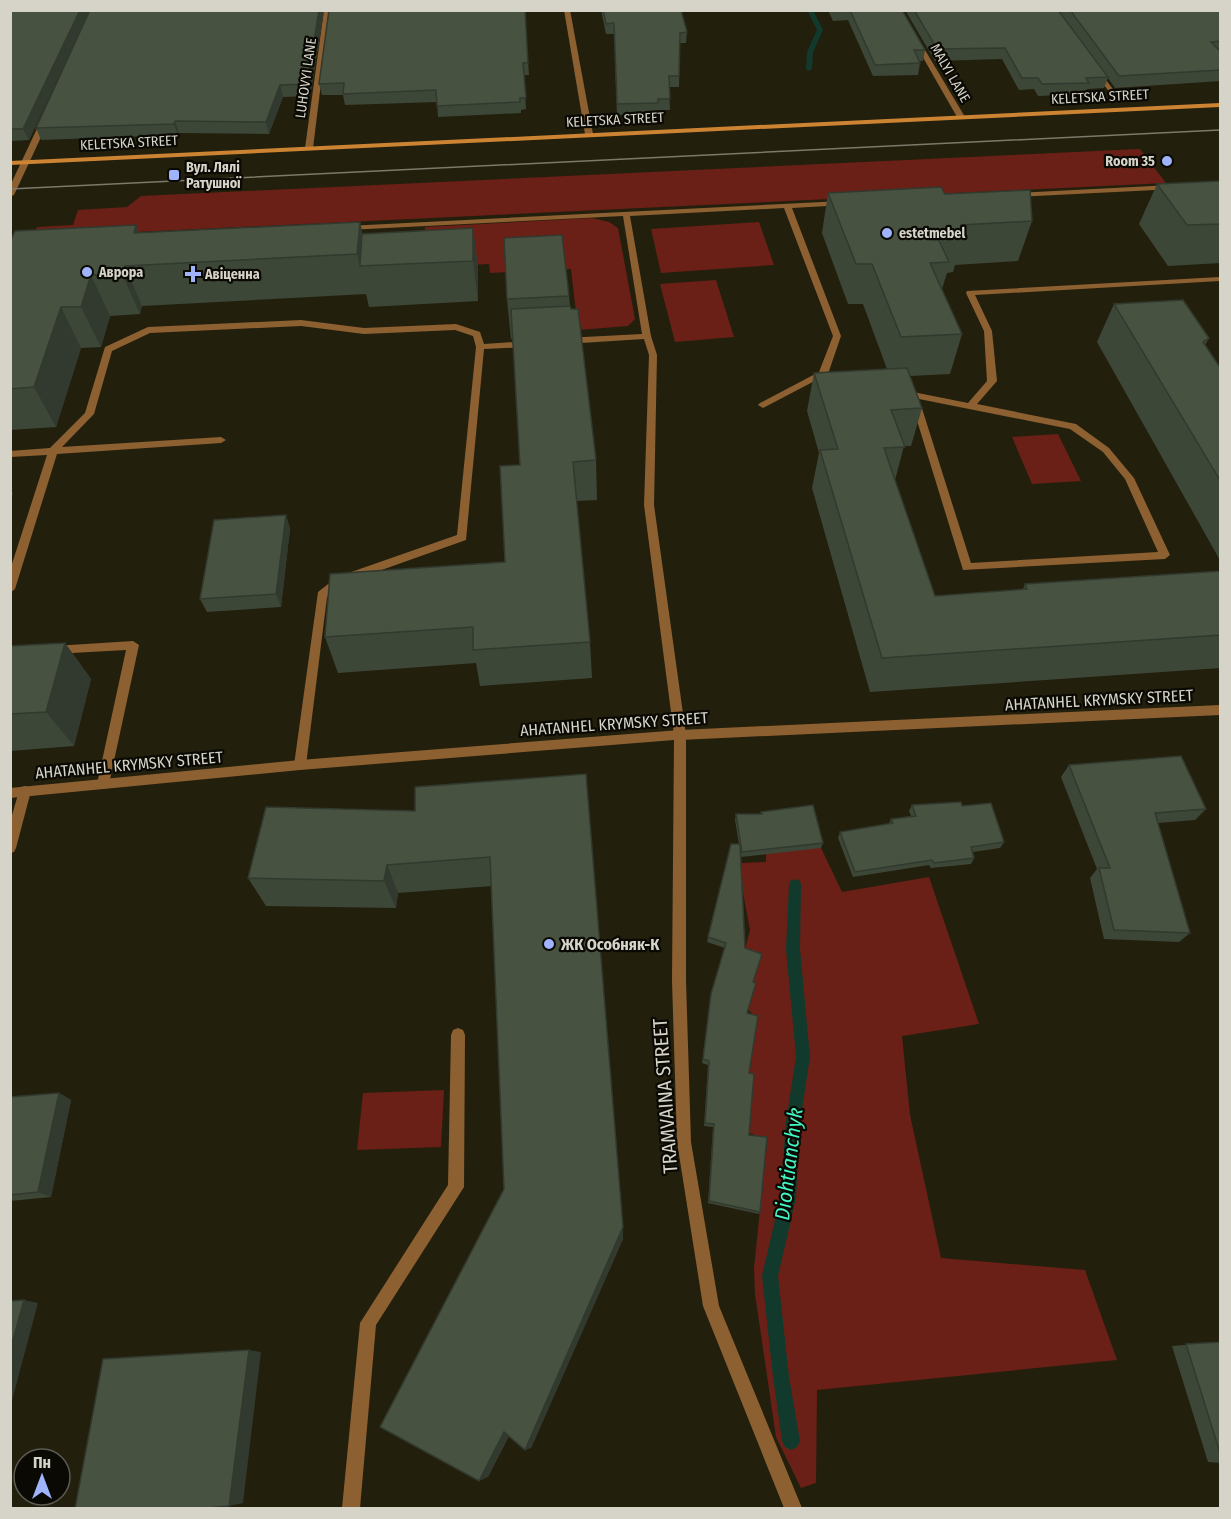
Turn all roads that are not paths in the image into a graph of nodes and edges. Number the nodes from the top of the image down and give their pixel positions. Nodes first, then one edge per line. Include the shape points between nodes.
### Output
1 (327, 10) edge
2 (567, 10) edge
3 (910, 30) edge
4 (1090, 63) edge
5 (1116, 97) dead end
6 (1221, 105) edge
7 (48, 115) edge
8 (962, 117) junction
9 (589, 134) junction
10 (309, 148) junction
11 (25, 162) junction
12 (10, 163) edge
13 (1185, 186) edge
14 (10, 195) edge
15 (1009, 195) edge
16 (857, 203) edge
17 (787, 206) junction
18 (626, 213) junction
19 (342, 228) edge
20 (1221, 279) edge
21 (647, 336) junction
22 (555, 342) edge
23 (543, 343) edge
24 (480, 347) junction
25 (823, 374) junction
26 (834, 376) edge
27 (891, 390) edge
28 (914, 396) junction
29 (763, 405) dead end
30 (971, 405) junction
31 (221, 440) dead end
32 (53, 451) junction
33 (10, 454) edge
34 (10, 589) edge
35 (44, 651) edge
36 (1221, 710) edge
37 (680, 735) junction
38 (300, 765) junction
39 (103, 784) junction
40 (25, 791) junction
41 (10, 793) edge
42 (10, 848) edge
43 (458, 1035) dead end
44 (351, 1509) edge
45 (793, 1509) edge

1 - 10 street, LUHOVYI LANE
2 - 9 street
3 - 8 street, MALYI LANE
4 - 5 street
6 - 8 main road, KELETSKA STREET
7 - 11 street
8 - 9 main road, KELETSKA STREET
9 - 10 main road, KELETSKA STREET
10 - 11 main road, KELETSKA STREET
11 - 12 main road, KELETSKA STREET
11 - 14 street
13 - 15 street
16 - 17 street
17 - 18 street
17 - 25 street via 837,336
18 - 19 street
18 - 21 street, TRAMVAINA STREET
20 - 30 street via 970,293 988,331 992,381
21 - 22 street
21 - 37 street, TRAMVAINA STREET via 653,355 649,505
23 - 24 street
24 - 32 street via 477,334 456,327 364,331 301,323 148,330 108,349 89,414
24 - 38 street via 462,537 341,580 322,595
25 - 26 street
25 - 29 street
27 - 28 street
28 - 30 street
28 - 30 street via 967,567 1165,555 1129,478 1106,450 1073,426
31 - 32 street
32 - 33 street
32 - 34 street
35 - 39 street via 133,645
36 - 37 street, AHATANHEL KRYMSKY STREET
37 - 38 street, AHATANHEL KRYMSKY STREET
37 - 45 street, TRAMVAINA STREET via 679,971 684,1142 711,1306
38 - 39 street, AHATANHEL KRYMSKY STREET
39 - 40 street, AHATANHEL KRYMSKY STREET
40 - 41 street, AHATANHEL KRYMSKY STREET
40 - 42 street
43 - 44 street via 456,1187 368,1323

